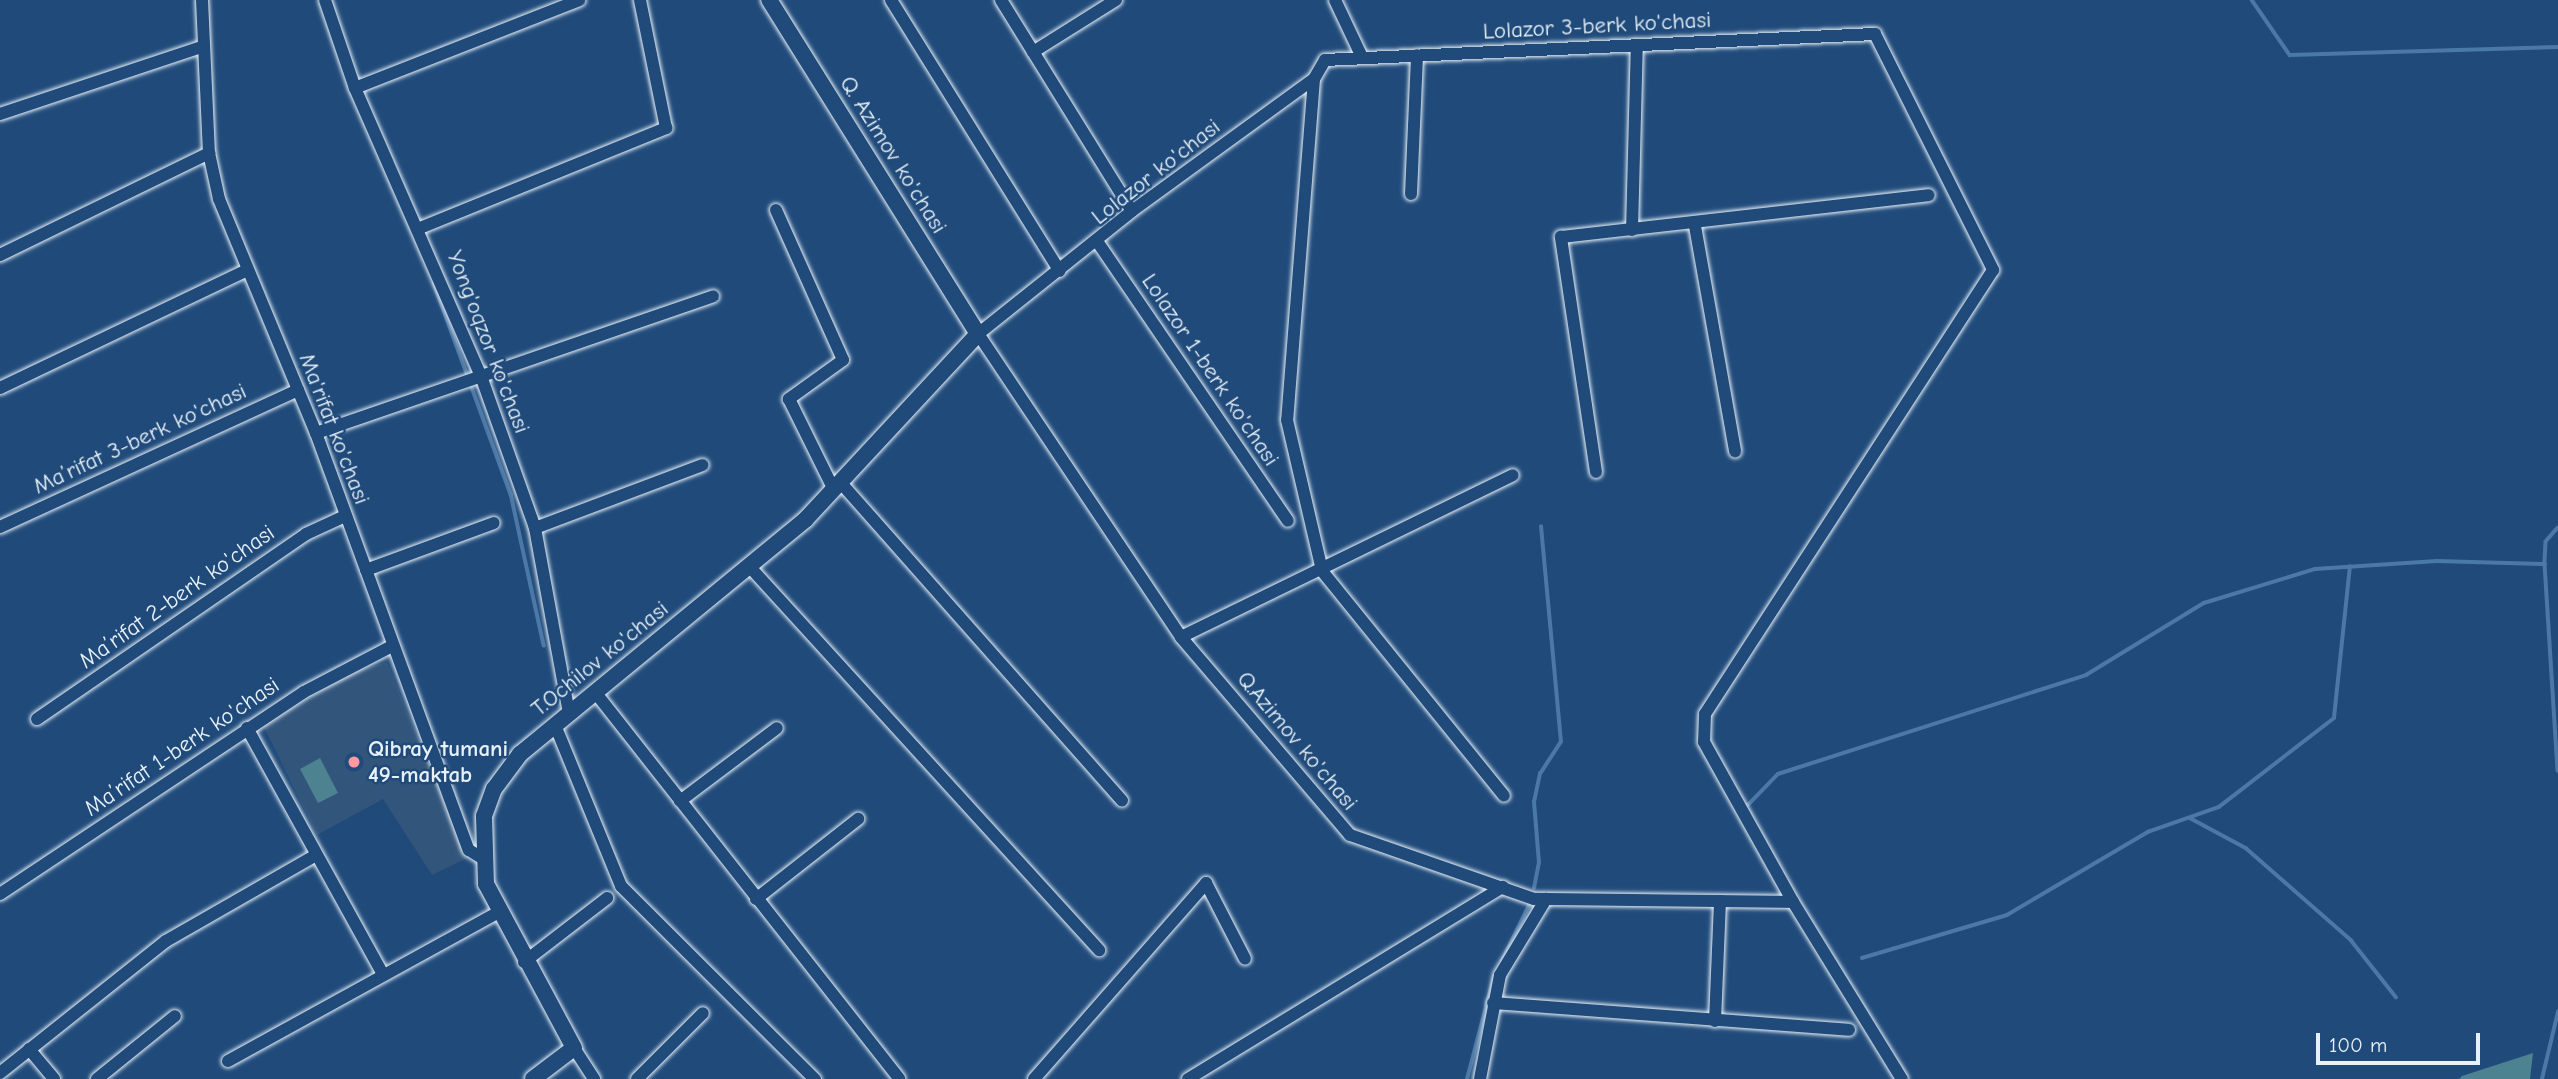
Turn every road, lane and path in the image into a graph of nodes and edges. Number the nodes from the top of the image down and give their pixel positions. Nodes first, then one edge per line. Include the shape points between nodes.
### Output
1 (202, 0) edge
2 (325, 0) edge
3 (579, 0) edge
4 (640, 0) edge
5 (769, 0) edge
6 (891, 0) edge
7 (1001, 0) edge
8 (1116, 0) edge
9 (1335, 0) edge
10 (1637, 45) junction
11 (204, 46) junction
12 (1033, 52) junction
13 (1417, 55) junction
14 (1362, 57) junction
15 (1314, 79) junction
16 (355, 88) junction
17 (0, 114) edge
18 (209, 153) junction
19 (1411, 194) dead end
20 (1929, 195) dead end
21 (776, 210) dead end
22 (1132, 211) junction
23 (1695, 226) junction
24 (419, 228) junction
25 (1632, 230) junction
26 (1099, 244) junction
27 (0, 255) edge
28 (247, 270) junction
29 (1060, 271) junction
30 (713, 296) dead end
31 (978, 334) junction
32 (482, 379) junction
33 (0, 388) edge
34 (299, 390) junction
35 (316, 433) junction
36 (1735, 451) dead end
37 (703, 465) dead end
38 (1596, 472) dead end
39 (1513, 475) dead end
40 (837, 487) junction
41 (345, 516) junction
42 (1288, 521) dead end
43 (494, 523) dead end
44 (0, 527) edge
45 (535, 528) junction
46 (749, 566) junction
47 (366, 570) junction
48 (1322, 571) junction
49 (1181, 637) junction
50 (392, 646) junction
51 (595, 692) junction
52 (569, 713) junction
53 (37, 719) dead end
54 (555, 725) junction
55 (247, 728) junction
56 (777, 728) dead end
57 (1504, 796) dead end
58 (680, 801) junction
59 (1122, 801) dead end
60 (858, 819) dead end
61 (316, 855) junction
62 (482, 858) junction
63 (1503, 887) junction
64 (0, 894) edge
65 (607, 898) dead end
66 (756, 899) junction
67 (1546, 899) junction
68 (1720, 901) junction
69 (1793, 902) junction
70 (496, 913) junction
71 (1099, 950) dead end
72 (1245, 959) dead end
73 (524, 962) junction
74 (382, 973) junction
75 (1493, 1003) junction
76 (703, 1013) dead end
77 (175, 1016) dead end
78 (1715, 1021) junction
79 (1849, 1030) dead end
80 (574, 1048) junction
81 (29, 1049) junction
82 (228, 1061) dead end
83 (0, 1073) edge
84 (54, 1079) edge
85 (97, 1079) edge
86 (533, 1079) edge
87 (594, 1079) edge
88 (637, 1079) edge
89 (815, 1079) edge
90 (899, 1079) edge
91 (1034, 1079) edge
92 (1188, 1079) edge
93 (1480, 1079) edge
94 (1902, 1079) edge

1 - 11 street, Ma'rifat ko'chasi
2 - 16 street, Yong'oqzor ko'chasi
3 - 16 street
4 - 24 street via 666,128
5 - 31 main road, Q. Azimov ko'chasi
6 - 29 street
7 - 12 street
8 - 12 street
9 - 14 street
10 - 13 street, Lolazor 3-berk ko'chasi
10 - 25 street
10 - 69 street, Lolazor 3-berk ko'chasi via 1875,34 1993,270 1705,714 1704,742
11 - 17 street
11 - 18 street, Ma'rifat ko'chasi
12 - 22 street
13 - 14 street, Lolazor 3-berk ko'chasi
13 - 19 street
14 - 15 street, Lolazor ko'chasi via 1325,60
15 - 22 street, Lolazor ko'chasi
15 - 48 street via 1287,419
16 - 24 street, Yong'oqzor ko'chasi
18 - 27 street
18 - 28 street, Ma'rifat ko'chasi
20 - 23 street
21 - 40 street via 843,360 789,399
22 - 26 street, Lolazor ko'chasi
23 - 25 street
23 - 36 street
24 - 32 street, Yong'oqzor ko'chasi
25 - 38 street via 1561,237
26 - 29 street, Lolazor ko'chasi
26 - 42 street, Lolazor 1-berk ko'chasi
28 - 33 street
28 - 34 street, Ma'rifat ko'chasi
29 - 31 street, Lolazor ko'chasi
30 - 32 street
31 - 40 main road, T.Ochilov ko'chasi
31 - 49 street, Q.Azimov ko'chasi
32 - 35 street
32 - 45 street, Yong'oqzor ko'chasi
34 - 35 street, Ma'rifat ko'chasi
34 - 44 street, Ma’rifat 3-berk ko'chasi
35 - 41 street, Ma'rifat ko'chasi
37 - 45 street
39 - 48 street
40 - 46 main road, T.Ochilov ko'chasi
40 - 59 street
41 - 47 street, Ma'rifat ko'chasi
41 - 53 street, Ma’rifat 2-berk ko'chasi via 306,534
43 - 47 street
45 - 52 street, Yong'oqzor ko'chasi
46 - 51 main road, T.Ochilov ko'chasi
46 - 71 street
47 - 50 street, Ma'rifat ko'chasi
48 - 49 street
48 - 57 street
49 - 63 street, Q.Azimov ko'chasi via 1350,835
50 - 55 street, Ma’rifat 1-berk ko'chasi
50 - 62 street, Ma'rifat ko'chasi via 469,850
51 - 52 main road, T.Ochilov ko'chasi
51 - 58 street
52 - 54 main road, T.Ochilov ko'chasi
54 - 62 main road, T.Ochilov ko'chasi via 520,754 494,789 484,816
54 - 89 street via 621,886
55 - 61 street
55 - 64 street, Ma’rifat 1-berk ko'chasi
56 - 58 street
58 - 66 street
60 - 66 street
61 - 74 street
61 - 81 street via 166,941
62 - 70 main road, T.Ochilov ko'chasi
63 - 67 street, Q.Azimov ko'chasi
63 - 92 street
65 - 73 street
66 - 90 street
67 - 68 street, Q.Azimov ko'chasi
67 - 75 street via 1500,975
68 - 69 street, Q.Azimov ko'chasi
68 - 78 street
69 - 94 street
70 - 73 main road, T.Ochilov ko'chasi
70 - 74 street
72 - 91 street via 1206,883
73 - 80 main road, T.Ochilov ko'chasi
74 - 82 street
75 - 78 street
75 - 93 street
76 - 88 street
77 - 85 street
78 - 79 street
80 - 86 main road
80 - 87 street
81 - 83 street
81 - 84 street

